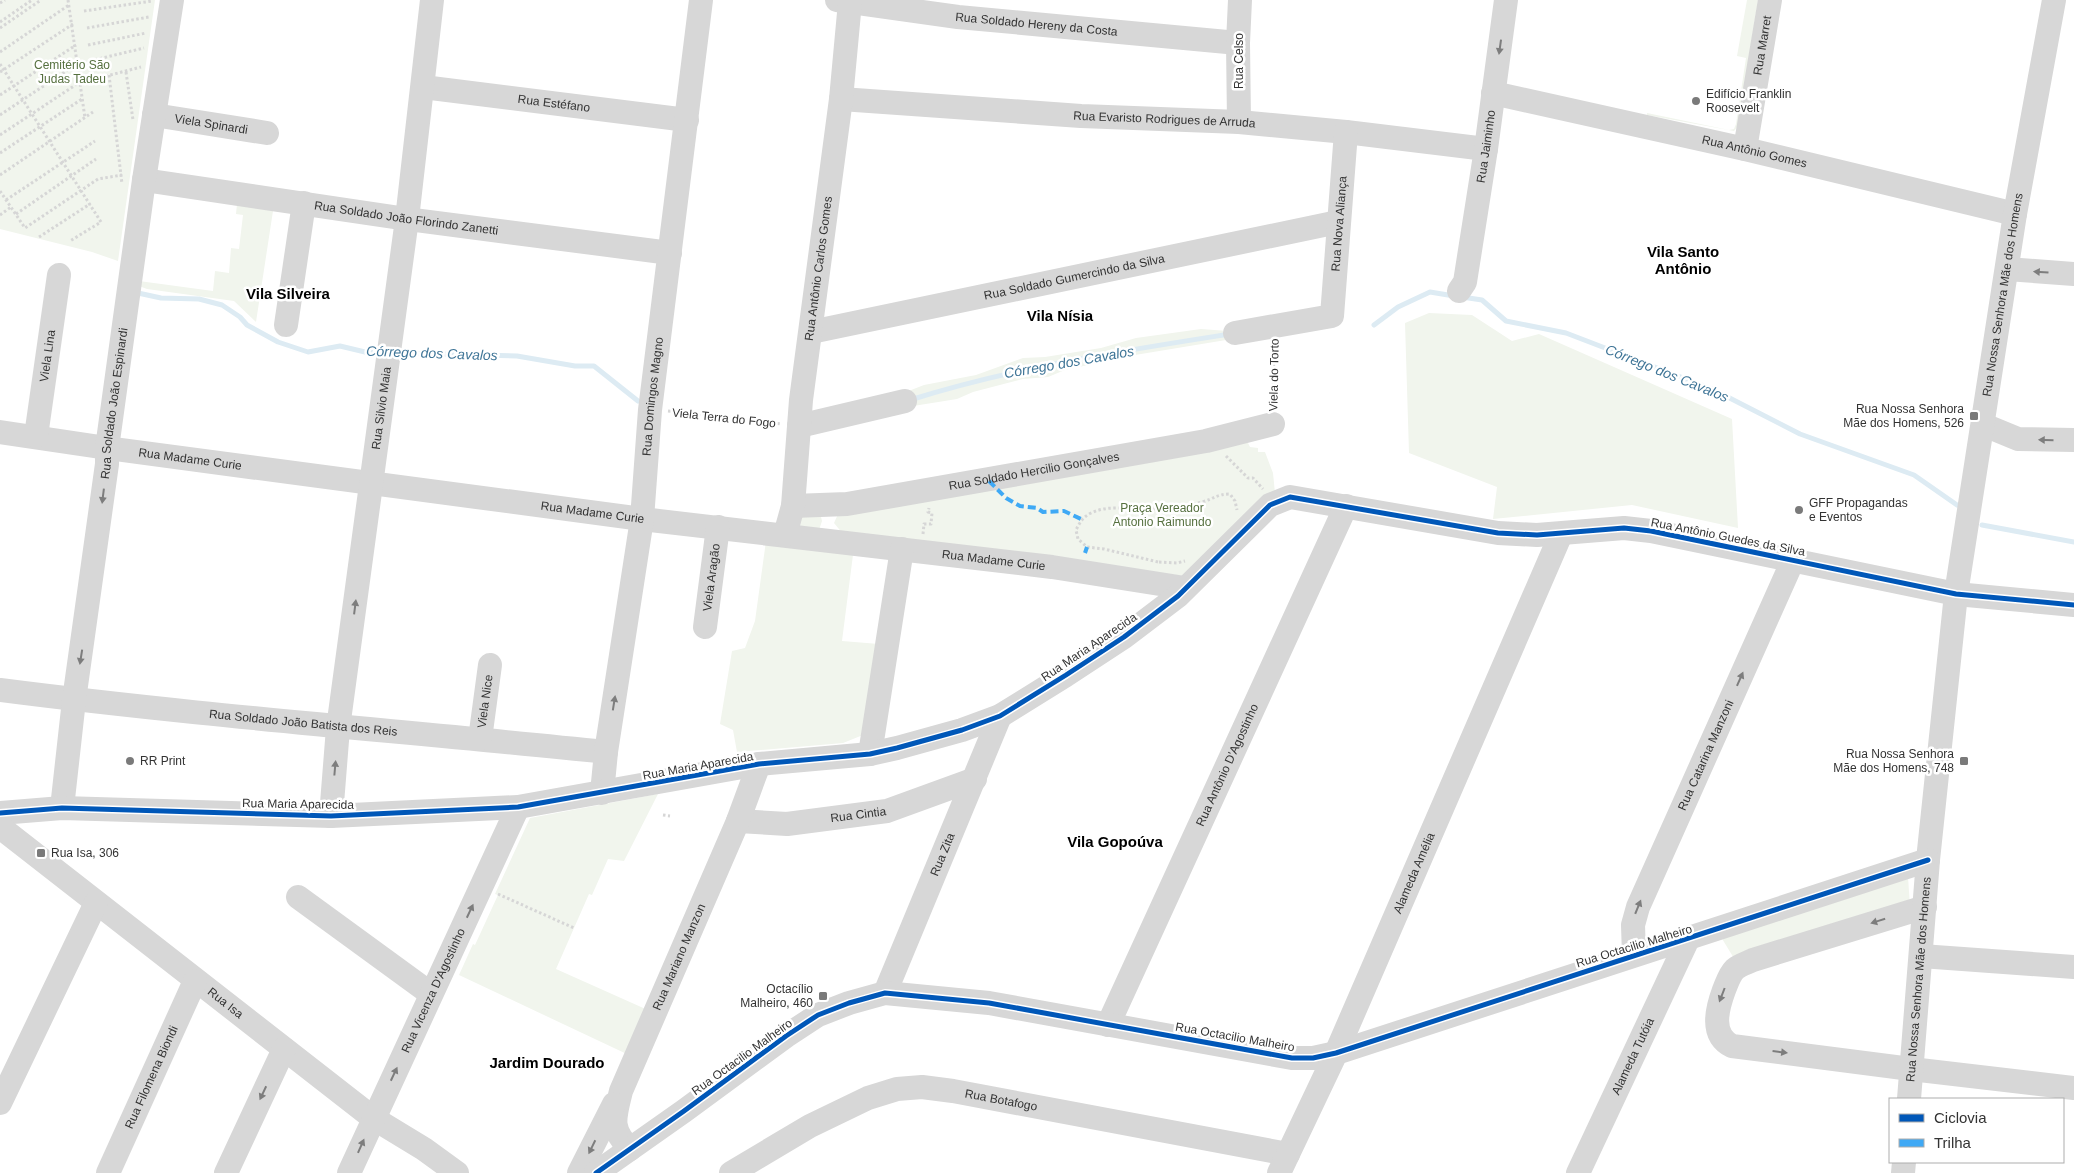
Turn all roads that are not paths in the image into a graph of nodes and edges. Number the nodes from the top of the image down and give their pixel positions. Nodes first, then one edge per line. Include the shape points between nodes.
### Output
1 (172, 0) edge
2 (432, 0) edge
3 (702, 0) edge
4 (1240, 0) edge
5 (1506, 0) edge
6 (1770, 0) edge
7 (2054, 0) edge
8 (844, 1) edge
9 (959, 9) edge
10 (1238, 43) junction
11 (423, 87) junction
12 (1493, 93) junction
13 (841, 99) junction
14 (143, 118) junction
15 (686, 120) junction
16 (1240, 122) junction
17 (1346, 132) junction
18 (267, 133) dead end
19 (1486, 149) junction
20 (1745, 149) junction
21 (133, 178) junction
22 (304, 203) junction
23 (2015, 214) junction
24 (407, 219) junction
25 (1338, 222) junction
26 (670, 253) junction
27 (2007, 269) junction
28 (2074, 274) edge
29 (59, 275) dead end
30 (1459, 291) dead end
31 (286, 325) dead end
32 (811, 332) junction
33 (1235, 333) dead end
34 (905, 401) dead end
35 (1273, 424) road end
36 (1984, 425) junction
37 (799, 426) junction
38 (0, 432) edge
39 (36, 436) junction
40 (2018, 439) junction
41 (2074, 440) edge
42 (107, 448) junction
43 (1979, 457) junction
44 (371, 484) junction
45 (794, 506) junction
46 (827, 506) junction
47 (1346, 506) junction
48 (642, 519) junction
49 (718, 527) junction
50 (1561, 534) junction
51 (785, 535) junction
52 (1537, 535) junction
53 (824, 540) junction
54 (912, 543) junction
55 (1793, 560) junction
56 (1545, 573) junction
57 (1185, 588) junction
58 (1956, 594) junction
59 (2074, 605) edge
60 (704, 627) dead end
61 (490, 665) dead end
62 (0, 690) edge
63 (74, 700) junction
64 (1000, 716) junction
65 (338, 728) junction
66 (480, 739) junction
67 (606, 752) junction
68 (870, 754) junction
69 (759, 764) junction
70 (975, 779) junction
71 (602, 793) junction
72 (518, 807) junction
73 (62, 808) junction
74 (0, 813) edge
75 (331, 816) junction
76 (738, 821) junction
77 (0, 827) edge
78 (1928, 860) junction
79 (298, 897) dead end
80 (96, 903) junction
81 (1925, 907) junction
82 (1688, 939) junction
83 (1634, 955) junction
84 (1921, 956) junction
85 (2074, 967) edge
86 (195, 981) junction
87 (885, 993) junction
88 (431, 994) junction
89 (1108, 1025) junction
90 (284, 1049) junction
91 (1336, 1053) junction
92 (1911, 1069) junction
93 (2074, 1088) edge
94 (621, 1091) junction
95 (1909, 1098) edge
96 (0, 1103) edge
97 (373, 1118) junction
98 (630, 1149) junction
99 (1284, 1163) edge
100 (108, 1173) edge
101 (226, 1173) edge
102 (349, 1173) edge
103 (457, 1173) edge
104 (579, 1173) edge
105 (596, 1173) edge
106 (731, 1173) edge
107 (1578, 1173) edge

1 - 14 street, Rua Soldado João Espinardi
2 - 11 street, Rua Silvio Maia
3 - 15 street, Rua Domingos Magno
4 - 10 street, Rua Celso
5 -> 12 street, Rua Jaiminho
6 - 20 street, Rua Marret
7 - 23 street, Rua Nossa Senhora Mãe dos Homens
8 - 9 street, Rua Soldado Hereny da Costa
8 - 13 street, Rua Antônio Carlos Gomes
9 - 10 street, Rua Soldado Hereny da Costa
10 - 16 street, Rua Celso
11 - 15 street, Rua Estéfano
11 - 24 street, Rua Silvio Maia
12 - 19 street, Rua Jaiminho
12 - 20 street, Rua Antônio Gomes
13 - 16 street, Rua Evaristo Rodrigues de Arruda via 1081,116
13 - 32 street, Rua Antônio Carlos Gomes
14 - 18 street, Viela Spinardi
14 - 21 street, Rua Soldado João Espinardi
15 - 26 street, Rua Domingos Magno
16 - 17 street, Rua Evaristo Rodrigues de Arruda
17 - 19 street, Rua Evaristo Rodrigues de Arruda
17 - 25 street, Rua Nova Aliança
19 - 30 street, Rua Jaiminho via 1465,282
20 - 23 street, Rua Antônio Gomes
21 - 22 street, Rua Soldado João Florindo Zanetti
21 - 42 street, Rua Soldado João Espinardi
22 - 24 street, Rua Soldado João Florindo Zanetti
22 - 31 street
23 - 27 street, Rua Nossa Senhora Mãe dos Homens
24 - 26 street, Rua Soldado João Florindo Zanetti
24 - 44 street, Rua Silvio Maia
25 - 32 street, Rua Soldado Gumercindo da Silva
25 - 33 street, Rua Nova Aliança via 1332,316
26 - 48 street, Rua Domingos Magno via 650,410
28 -> 27 street
27 - 36 street, Rua Nossa Senhora Mãe dos Homens
29 - 39 street, Viela Lina
32 - 37 street, Rua Antônio Carlos Gomes
34 - 37 street
35 - 46 street, Rua Soldado Hercilio Gonçalves via 1206,441
36 - 40 street
36 - 43 street, Rua Nossa Senhora Mãe dos Homens
37 - 45 street, Rua Antônio Carlos Gomes
38 - 39 street, Rua Madame Curie
39 - 42 street, Rua Madame Curie
41 -> 40 street
40 - 43 street
42 - 44 street, Rua Madame Curie
42 -> 63 street, Rua Soldado João Espinardi
43 - 58 street, Rua Nossa Senhora Mãe dos Homens
44 - 48 street, Rua Madame Curie
65 -> 44 street, Rua Silvio Maia
45 - 46 street, Rua Soldado Hercilio Gonçalves
45 - 51 street, Rua Antônio Carlos Gomes
46 - 53 street
47 - 52 street, Rua Antônio Guedes da Silva via 1498,533
47 - 57 street, Rua Maria Aparecida via 1290,497 1270,505
47 - 89 street, Rua Antônio D'Agostinho
48 - 49 street, Rua Madame Curie
67 -> 48 street, Rua Domingos Magno
49 - 51 street, Rua Madame Curie
49 - 60 street, Viela Aragão
50 - 52 street, Rua Antônio Guedes da Silva
50 - 55 street, Rua Antônio Guedes da Silva via 1624,528 1651,531
50 - 56 street, Alameda Amélia
51 - 53 street, Rua Madame Curie
52 - 56 street via 1544,554
53 - 54 street, Rua Madame Curie
54 - 57 street, Rua Madame Curie
54 - 68 street
55 - 58 street, Rua Antônio Guedes da Silva
83 -> 55 street, Rua Catarina Manzoni via 1633,925 1638,907
56 - 91 street, Alameda Amélia
57 - 64 street, Rua Maria Aparecida via 1124,637
58 - 59 street, Rua Antônio Guedes da Silva
58 - 78 street, Rua Nossa Senhora Mãe dos Homens
61 - 66 street, Viela Nice
62 - 63 street, Rua Soldado João Batista dos Reis
63 - 65 street, Rua Soldado João Batista dos Reis
63 - 73 street, Rua Soldado João Espinardi
64 - 68 street, Rua Maria Aparecida via 942,736
64 - 70 street, Rua Zita
65 - 66 street, Rua Soldado João Batista dos Reis
75 -> 65 street, Rua Silvio Maia
66 - 67 street, Rua Soldado João Batista dos Reis
67 - 71 street, Rua Domingos Magno
68 - 69 street, Rua Maria Aparecida
69 - 71 street, Rua Maria Aparecida
69 - 76 street, Rua Mariano Manzon
70 - 76 street, Rua Cintia via 888,811 787,824
70 - 87 street, Rua Zita
71 - 72 street, Rua Maria Aparecida
72 - 75 street, Rua Maria Aparecida
88 -> 72 street, Rua Vicenza D'Agostinho
73 - 74 street, Rua Maria Aparecida
73 - 75 street, Rua Maria Aparecida
76 - 94 street, Rua Mariano Manzon
77 - 80 street, Rua Isa
78 - 81 street, Rua Nossa Senhora Mãe dos Homens
78 - 82 street, Rua Octacilio Malheiro
79 - 88 street
80 - 86 street, Rua Isa
80 - 96 street
81 - 84 street, Rua Nossa Senhora Mãe dos Homens
81 -> 92 street via 1738,967 1730,976 1718,1007 1720,1036 1732,1046
82 - 83 street, Rua Octacilio Malheiro
82 - 107 street, Alameda Tutóia
83 - 91 street, Rua Octacilio Malheiro
84 - 85 street
84 - 92 street, Rua Nossa Senhora Mãe dos Homens
86 - 90 street, Rua Isa
86 - 100 street, Rua Filomena Biondi
87 - 89 street, Rua Octacilio Malheiro via 989,1003
87 - 98 street, Rua Octacilio Malheiro via 818,1016
97 -> 88 street, Rua Vicenza D'Agostinho
89 - 91 street, Rua Octacilio Malheiro via 1292,1058
90 - 97 street, Rua Isa
90 -> 101 street
91 - 99 street, Alameda Amélia
92 - 93 street
92 - 95 street, Rua Nossa Senhora Mãe dos Homens
94 - 98 street, Rua Mariano Manzon via 614,1117 615,1126 617,1134
94 -> 104 street
102 -> 97 street, Rua Vicenza D'Agostinho
97 - 103 street, Rua Isa
98 - 105 street, Rua Octacilio Malheiro
99 - 106 street, Rua Botafogo via 922,1087 897,1089 868,1098 810,1126

